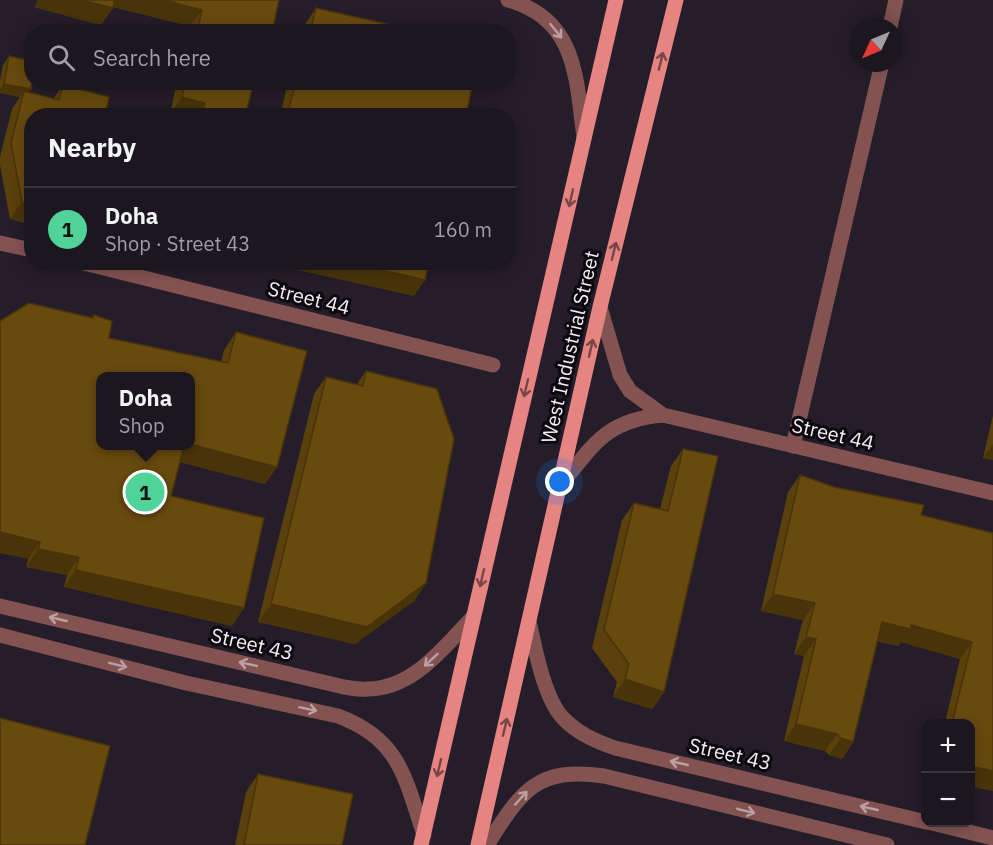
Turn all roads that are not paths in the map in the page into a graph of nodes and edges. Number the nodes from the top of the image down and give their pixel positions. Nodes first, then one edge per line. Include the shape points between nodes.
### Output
1 (508, 0) edge
2 (616, 0) edge
3 (676, 0) edge
4 (896, 0) edge
5 (892, 18) edge
6 (880, 72) edge
7 (584, 141) junction
8 (0, 243) edge
9 (24, 248) edge
10 (112, 270) edge
11 (600, 307) junction
12 (494, 365) dead end
13 (663, 416) junction
14 (793, 446) junction
15 (559, 487) junction
16 (993, 493) edge
17 (0, 606) edge
18 (472, 618) junction
19 (529, 621) junction
20 (0, 635) edge
21 (921, 821) edge
22 (948, 827) edge
23 (993, 838) edge
24 (422, 840) edge
25 (478, 845) edge
26 (487, 845) edge
27 (887, 845) edge

1 -> 7 street via 526,5 546,18 561,36 571,58
2 - 7 main road, West Industrial Street
11 -> 3 main road, West Industrial Street
4 - 5 street
6 - 14 street
7 -> 18 main road, West Industrial Street
8 - 9 street
10 - 12 street, Street 44
11 - 13 street, Street 44 via 620,375 630,391
15 -> 11 main road, West Industrial Street
13 - 14 street, Street 44
13 - 15 street, Street 44 via 642,417 607,433
14 - 16 street, Street 44
15 - 19 main road, West Industrial Street
18 -> 17 street, Street 43 via 412,677 368,690
18 -> 24 main road, West Industrial Street
21 -> 19 street, Street 43 via 591,740 561,716 545,684
25 -> 19 main road, West Industrial Street
20 -> 24 street via 358,723 390,750 408,787
22 - 23 street, Street 43
26 -> 27 street via 529,789 561,774 580,772

